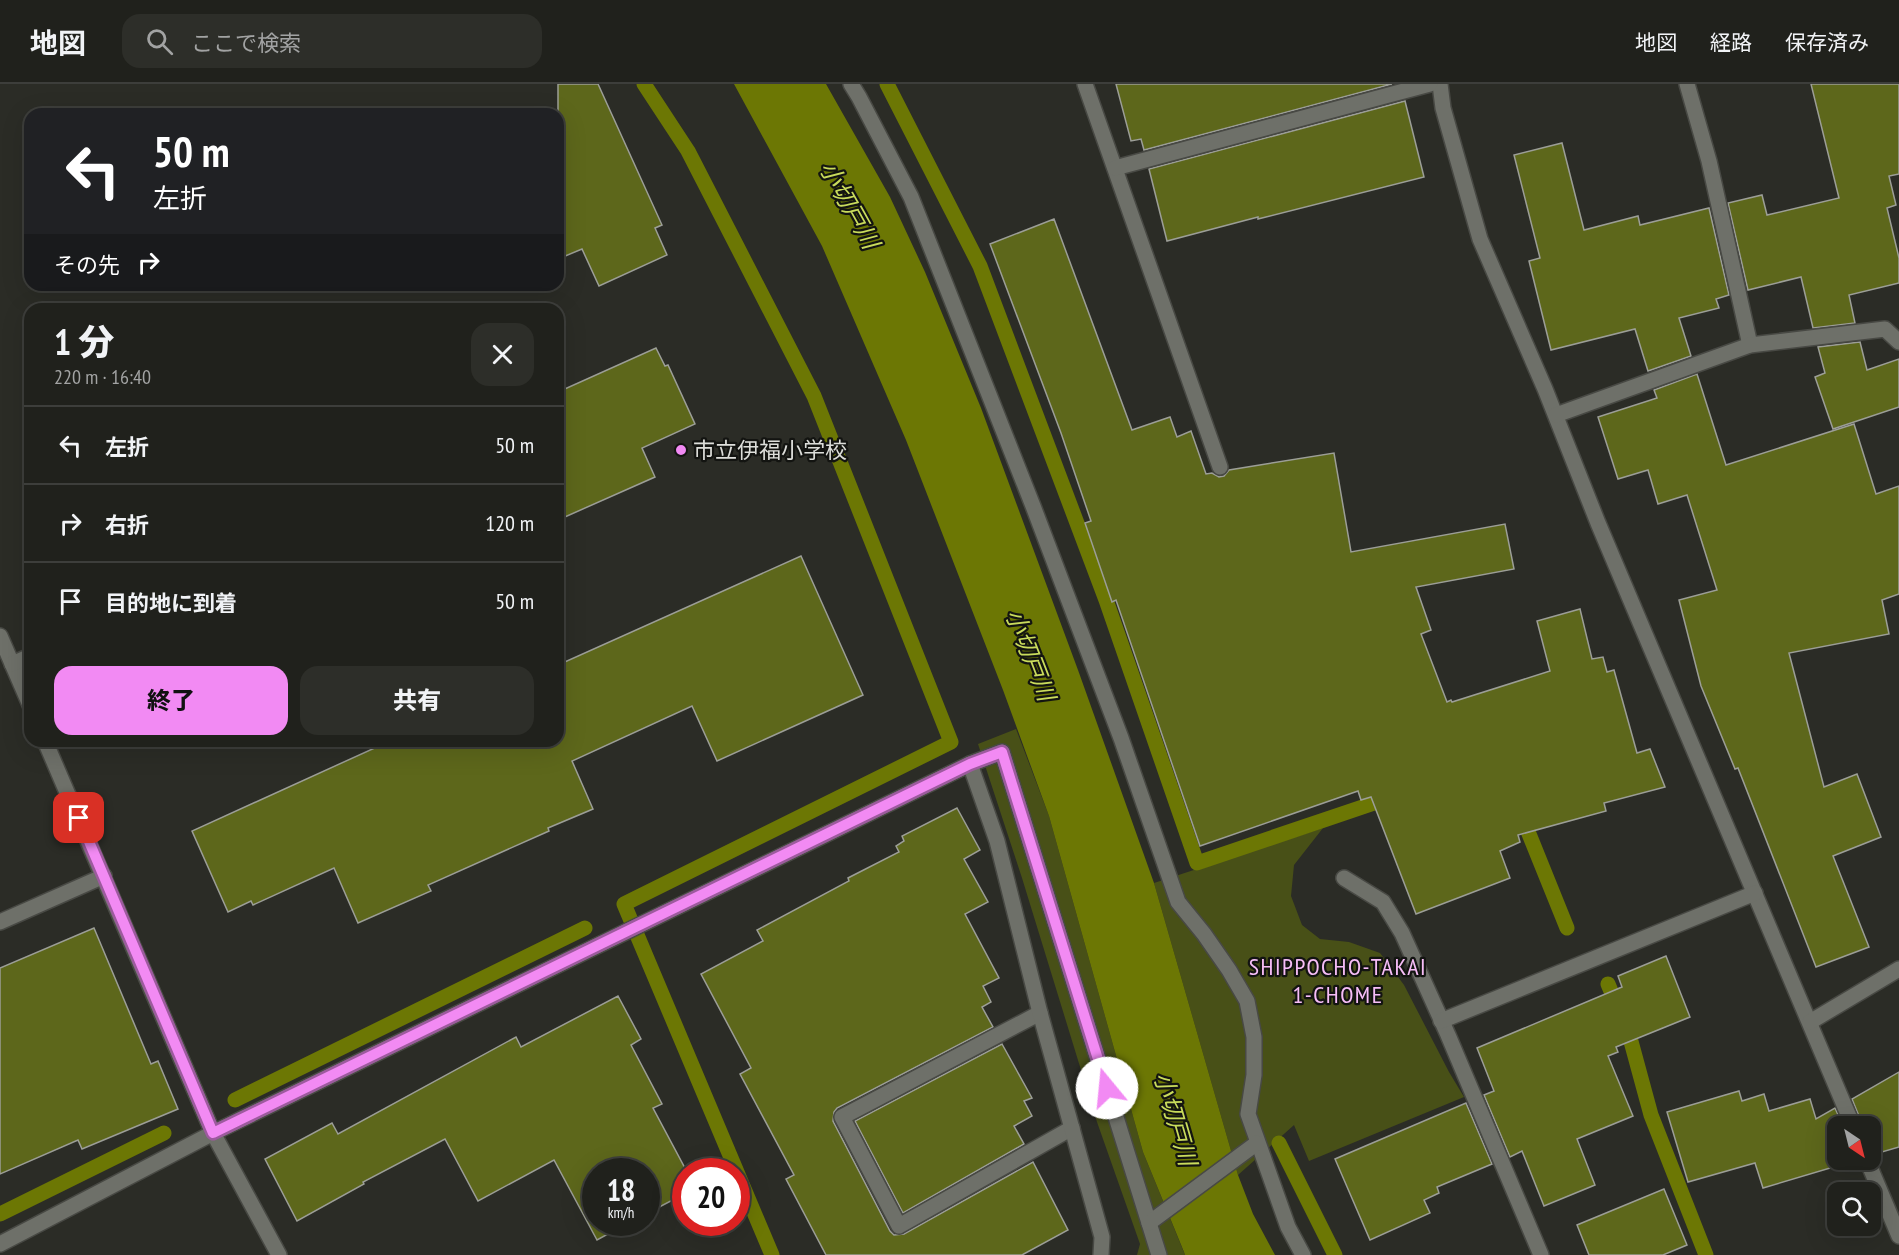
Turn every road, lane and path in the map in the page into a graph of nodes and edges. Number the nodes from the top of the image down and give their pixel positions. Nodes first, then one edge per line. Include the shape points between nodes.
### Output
1 (851, 84) edge
2 (1085, 84) edge
3 (1430, 84) edge
4 (1440, 84) edge
5 (1687, 84) edge
6 (1115, 168) junction
7 (1899, 342) edge
8 (1750, 345) junction
9 (1556, 415) junction
10 (1220, 467) dead end
11 (0, 636) edge
12 (24, 659) edge
13 (12, 664) junction
14 (24, 691) edge
15 (48, 747) edge
16 (970, 764) junction
17 (104, 876) junction
18 (1344, 878) dead end
19 (1755, 893) junction
20 (0, 922) edge
21 (1899, 969) edge
22 (1040, 1013) junction
23 (1442, 1021) junction
24 (1810, 1022) junction
25 (1849, 1116) edge
26 (1072, 1128) junction
27 (213, 1133) junction
28 (1253, 1145) junction
29 (1871, 1170) edge
30 (1153, 1220) junction
31 (1899, 1236) edge
32 (0, 1244) edge
33 (279, 1255) edge
34 (1101, 1255) edge
35 (1160, 1255) edge
36 (1303, 1255) edge
37 (1541, 1255) edge

1 - 28 street via 911,197 1079,627 1178,902 1204,934 1247,1001 1254,1037 1248,1114
2 - 6 street
3 - 6 street
4 - 9 street via 1443,108 1480,239
5 - 8 street via 1709,161
6 - 10 street
7 - 8 street via 1885,328
8 - 9 street
9 - 19 street
11 - 13 street
12 - 13 street
13 - 14 street
15 - 17 street
16 - 22 street via 997,841
16 - 27 street
16 - 30 street via 1002,752
17 - 20 street
17 - 27 street
18 - 23 street via 1383,902 1402,933
19 - 23 street
19 - 24 street
21 - 24 street
22 - 26 street
22 - 26 street via 842,1117 899,1226
23 - 37 street
24 - 25 street
26 - 34 street via 1102,1237
27 - 32 street
27 - 33 street
28 - 30 street
28 - 36 street
29 - 31 street
30 - 35 street

